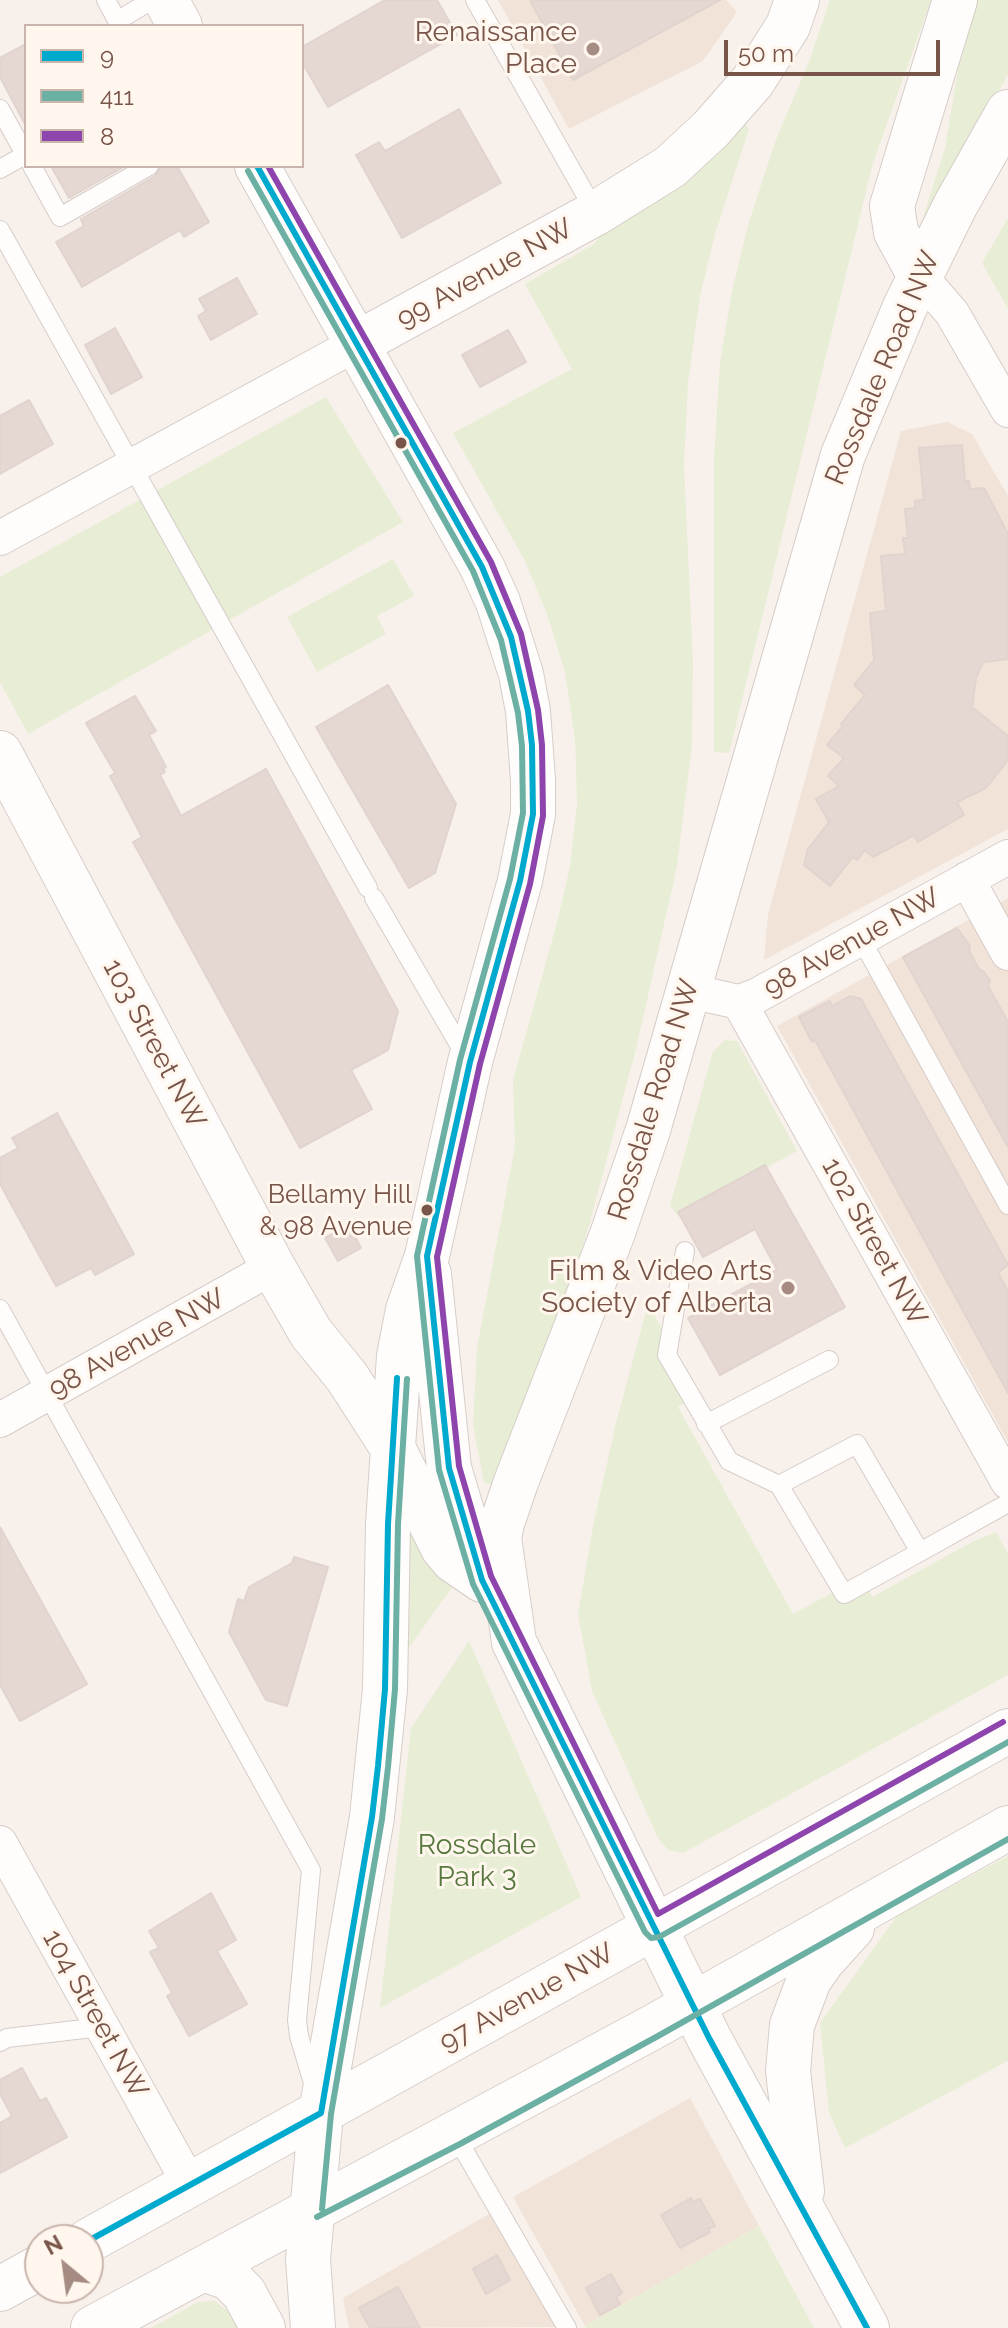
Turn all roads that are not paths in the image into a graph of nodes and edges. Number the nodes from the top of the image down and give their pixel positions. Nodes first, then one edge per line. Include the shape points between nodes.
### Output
1 (106, 0) edge
2 (152, 0) edge
3 (166, 0) edge
4 (475, 0) edge
5 (955, 0) edge
6 (782, 21) edge
7 (119, 23) edge
8 (179, 24) edge
9 (0, 109) edge
10 (1008, 112) edge
11 (24, 151) edge
12 (24, 156) edge
13 (33, 168) edge
14 (146, 168) edge
15 (258, 168) edge
16 (0, 169) edge
17 (596, 213) junction
18 (0, 230) edge
19 (920, 276) junction
20 (356, 344) junction
21 (1008, 410) edge
22 (132, 466) junction
23 (0, 538) edge
24 (0, 753) edge
25 (1008, 857) edge
26 (967, 879) junction
27 (861, 939) junction
28 (1008, 953) edge
29 (689, 991) junction
30 (739, 1002) junction
31 (470, 1062) junction
32 (1008, 1205) edge
33 (685, 1251) dead end
34 (427, 1256) junction
35 (273, 1267) junction
36 (0, 1309) edge
37 (311, 1333) junction
38 (829, 1360) dead end
39 (48, 1394) junction
40 (0, 1420) edge
41 (706, 1424) junction
42 (997, 1436) edge
43 (394, 1450) junction
44 (1008, 1482) edge
45 (779, 1485) junction
46 (1008, 1503) edge
47 (388, 1524) junction
48 (920, 1552) junction
49 (482, 1580) junction
50 (514, 1642) junction
51 (1008, 1731) edge
52 (1008, 1828) edge
53 (0, 1843) edge
54 (876, 1903) junction
55 (654, 1928) junction
56 (694, 2004) junction
57 (101, 2027) junction
58 (0, 2042) edge
59 (321, 2113) junction
60 (455, 2135) junction
61 (190, 2185) junction
62 (312, 2208) junction
63 (804, 2213) junction
64 (104, 2232) edge
65 (204, 2269) junction
66 (24, 2276) edge
67 (0, 2289) edge
68 (93, 2328) edge
69 (263, 2328) edge
70 (313, 2328) edge
71 (567, 2328) edge
72 (867, 2328) edge

1 - 7 lane
2 - 7 lane
3 - 8 main road
4 - 17 lane
5 - 19 main road via 892,206 896,232
6 - 17 main road, 99 Avenue NW via 734,103 692,148 646,184
9 - 11 lane
10 - 19 main road, Rossdale Road NW
12 - 16 lane
13 - 14 lane via 60,217
15 - 20 main road
17 - 20 main road, 99 Avenue NW
18 - 22 lane
19 - 21 street via 952,313
19 - 29 main road, Rossdale Road NW via 838,469
20 - 22 street, 99 Avenue NW
20 - 31 main road via 482,567 511,637 528,711 533,814
22 - 23 street, 99 Avenue NW
22 - 31 lane
24 - 35 main road, 103 Street NW
25 - 26 street, 98 Avenue NW
26 - 27 street, 98 Avenue NW
26 - 28 street
27 - 30 street, 98 Avenue NW
27 - 32 lane
29 - 30 street, 98 Avenue NW
29 - 50 main road, Rossdale Road NW via 617,1222 502,1523 499,1538
30 - 42 street, 102 Street NW
31 - 34 main road
33 - 41 lane via 667,1355
34 - 43 main road via 399,1356
34 - 49 main road via 449,1468
35 - 37 main road, 103 Street NW
35 - 39 street, 98 Avenue NW
36 - 39 lane
37 - 43 main road, 103 Street NW
37 - 47 main road, 103 Street NW via 329,1387 369,1453
38 - 41 lane
39 - 40 street, 98 Avenue NW
39 - 59 lane via 311,1870 297,2020
41 - 45 lane via 729,1461
42 - 44 street, 102 Street NW
43 - 47 main road
43 - 49 main road, 103 Street NW via 443,1548
45 - 48 lane via 857,1444
45 - 48 lane via 844,1594
46 - 48 lane
47 - 59 main road via 378,1766
49 - 50 main road
50 - 55 main road, Rossdale Road NW
51 - 55 main road, 97 Avenue NW
52 - 54 main road
53 - 57 street, 104 Street NW
54 - 56 main road
54 - 63 main road via 809,1980 792,2025 788,2071
55 - 56 main road, Rossdale Road NW
55 - 59 main road, 97 Avenue NW
56 - 60 main road
56 - 63 main road, Rossdale Road NW
57 - 58 lane
57 - 61 street, 104 Street NW
59 - 61 main road, 97 Avenue NW
59 - 62 main road
60 - 62 main road
60 - 71 lane
61 - 64 main road, 97 Avenue NW
62 - 65 main road
62 - 70 main road via 308,2259
63 - 72 main road, Rossdale Road NW
65 - 68 main road
65 - 69 main road via 229,2278
66 - 67 main road

